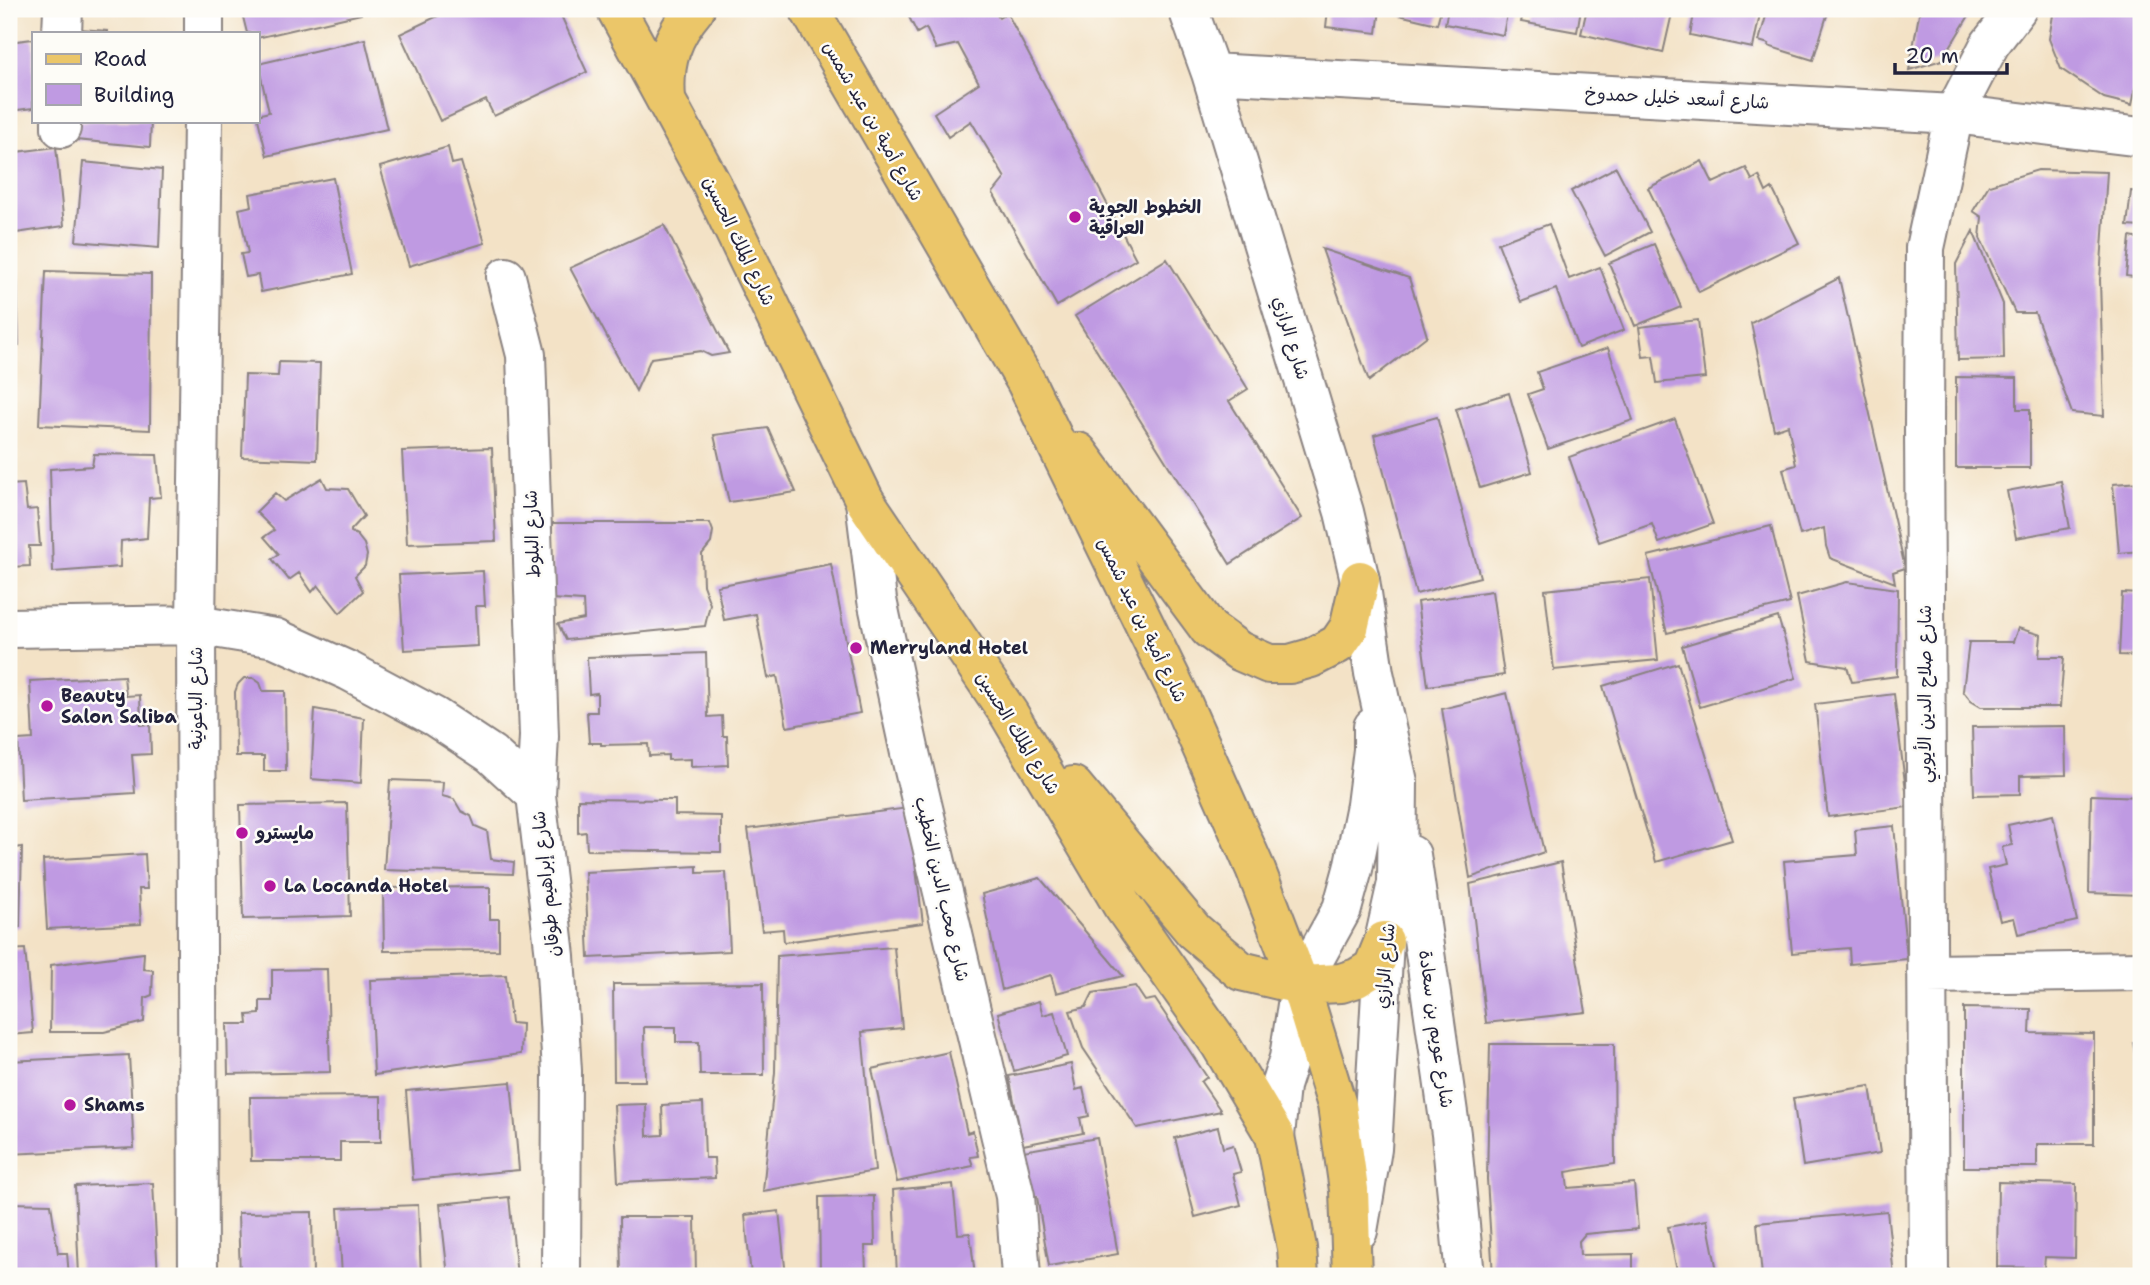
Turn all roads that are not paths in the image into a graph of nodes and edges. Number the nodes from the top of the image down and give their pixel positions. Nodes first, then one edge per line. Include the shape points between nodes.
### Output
1 (62, 9) edge
2 (204, 9) edge
3 (615, 9) edge
4 (695, 9) edge
5 (1188, 9) edge
6 (2017, 9) edge
7 (809, 16) edge
8 (62, 32) edge
9 (204, 32) edge
10 (1211, 73) junction
11 (666, 98) junction
12 (1954, 114) junction
13 (203, 122) edge
14 (2141, 137) edge
15 (506, 277) dead end
16 (1026, 382) junction
17 (865, 501) junction
18 (1360, 580) junction
19 (196, 625) junction
20 (9, 628) edge
21 (1374, 673) junction
22 (1009, 714) junction
23 (1398, 782) junction
24 (536, 795) junction
25 (1384, 941) junction
26 (2141, 971) edge
27 (1927, 974) junction
28 (1300, 985) junction
29 (1275, 1136) junction
30 (1352, 1269) edge
31 (198, 1276) edge
32 (561, 1276) edge
33 (1021, 1276) edge
34 (1299, 1276) edge
35 (1465, 1276) edge
36 (1929, 1276) edge

1 - 8 street
2 - 9 street
3 - 11 main road, شارع الملك الحسين
4 - 11 main road via 680,26 670,50
5 - 10 street, شارع الرازي
6 - 12 street, شارع صلاح الدين الأيوبي via 1990,44
7 - 16 main road, شارع أمية بن عبد شمس
10 - 12 street, شارع أسعد خليل حمدوخ
10 - 18 street, شارع الرازي via 1344,512
11 - 17 main road, شارع الملك الحسين
12 - 14 street, شارع أسعد خليل حمدوخ
12 - 27 street, شارع صلاح الدين الأيوبي via 1925,248
13 - 19 street, شارع الباعونية
15 - 24 street, شارع البلوط via 526,355 540,736
16 - 18 main road via 1209,629 1239,651 1269,664 1290,664 1338,645 1349,628
16 - 28 main road, شارع أمية بن عبد شمس via 1177,691 1255,868
17 - 22 main road, شارع الملك الحسين
17 - 33 street, شارع محب الدين الخطيب via 877,600 899,702 1015,1196
18 - 21 street, شارع الرازي
19 - 20 street, شارع إبراهيم طوقان
19 - 24 street, شارع إبراهيم طوقان via 275,638 349,671 435,717 491,754
19 - 31 street, شارع الباعونية
21 - 23 street, شارع الرازي
21 - 28 street, شارع الرازي via 1373,750 1353,869 1342,909
22 - 28 main road via 1194,931 1241,971
22 - 29 main road, شارع الملك الحسين via 1122,905 1220,1044
23 - 25 street, شارع الرازي via 1397,883
23 - 35 street, شارع عويم بن سعادة via 1451,1134
24 - 32 street, شارع إبراهيم طوقان via 555,957 562,1071
25 - 28 main road via 1373,968 1357,978
25 - 30 street, شارع الرازي via 1372,1149
26 - 27 street
27 - 36 street, شارع صلاح الدين الأيوبي
28 - 29 street, شارع الرازي
28 - 30 main road, شارع أمية بن عبد شمس via 1336,1105 1349,1190
29 - 34 main road, شارع الملك الحسين

